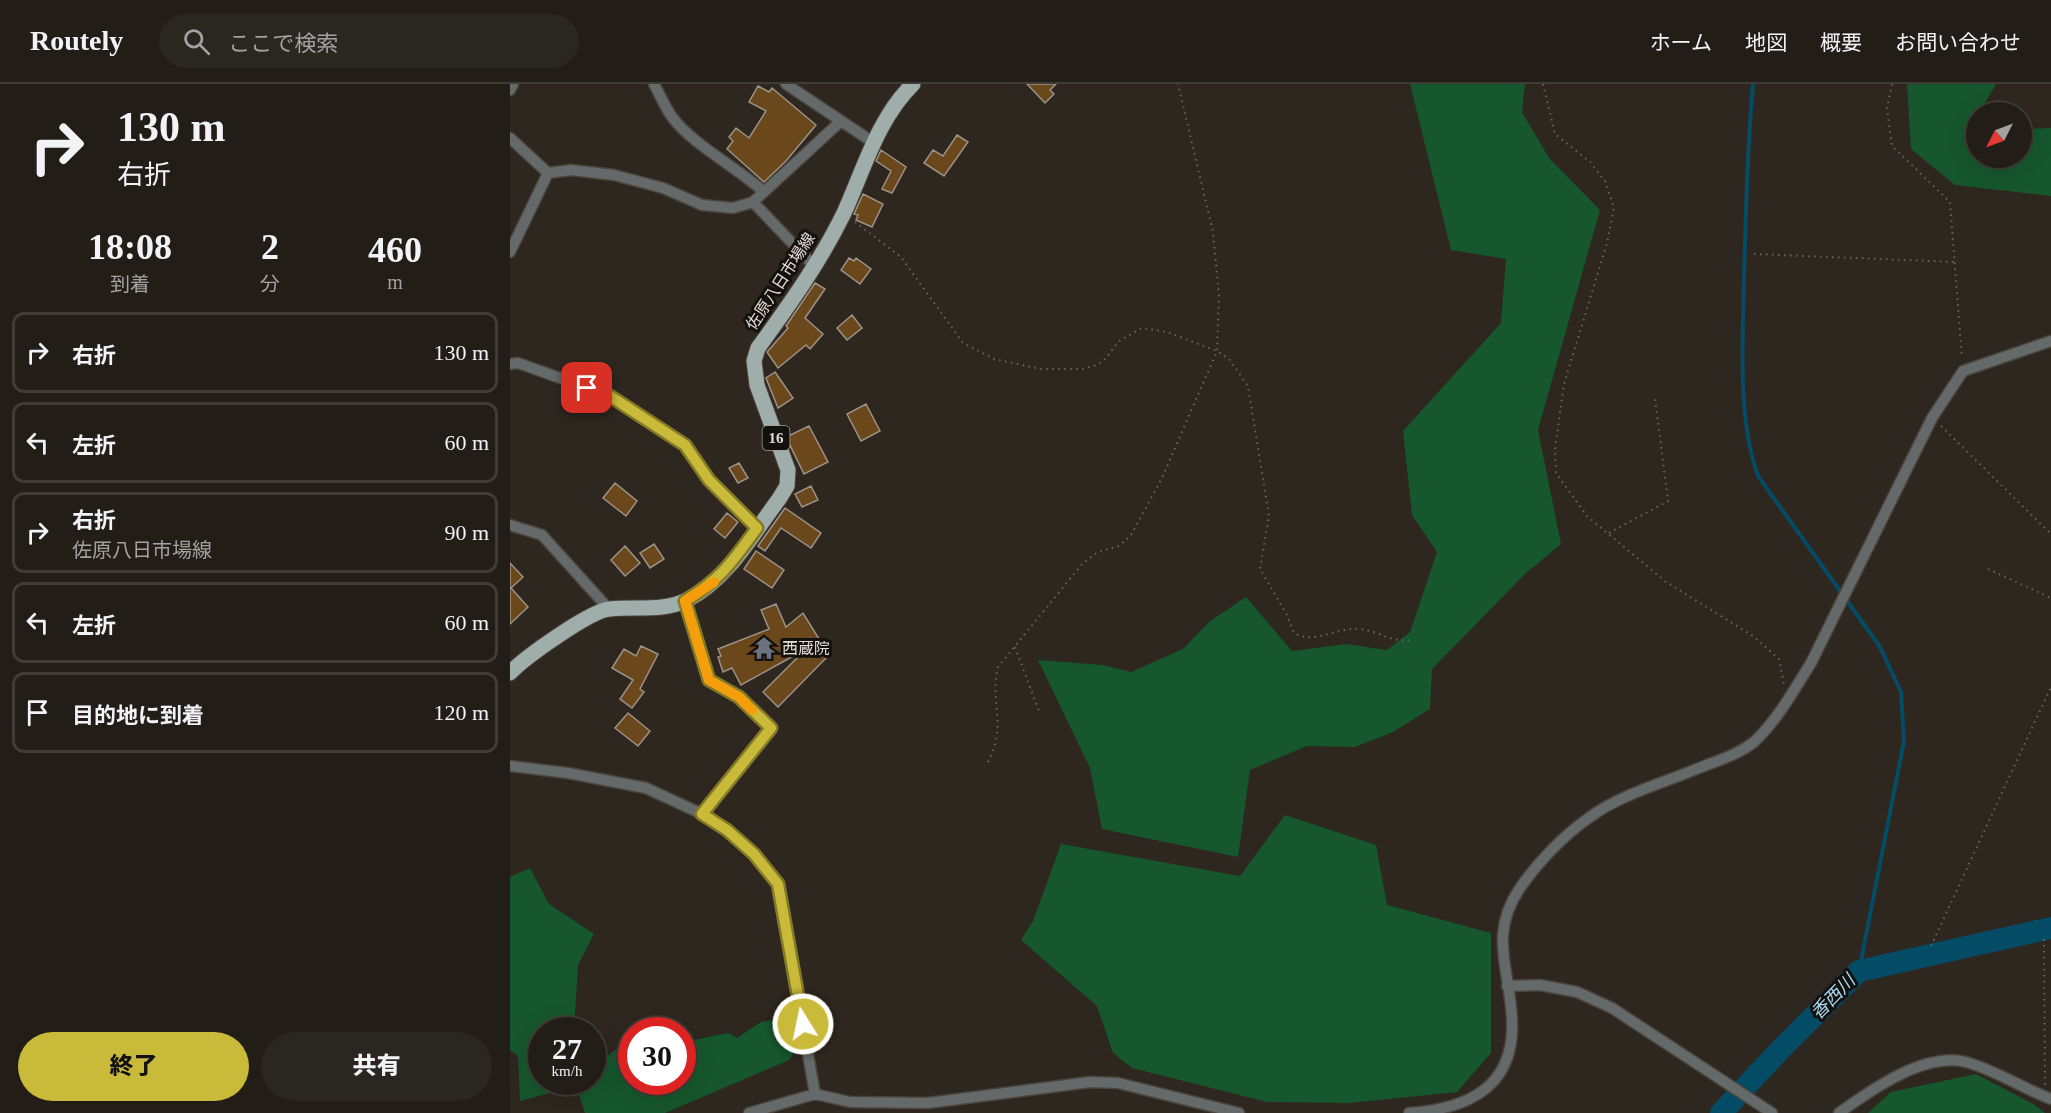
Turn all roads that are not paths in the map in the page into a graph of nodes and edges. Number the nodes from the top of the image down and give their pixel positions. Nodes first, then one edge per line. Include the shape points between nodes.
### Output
1 (513, 84) edge
2 (654, 84) edge
3 (786, 84) edge
4 (913, 84) edge
5 (510, 90) edge
6 (841, 121) junction
7 (510, 138) edge
8 (874, 143) junction
9 (548, 173) junction
10 (764, 192) junction
11 (753, 202) junction
12 (510, 252) edge
13 (815, 267) junction
14 (2051, 341) edge
15 (510, 364) edge
16 (510, 525) edge
17 (757, 528) junction
18 (685, 601) junction
19 (608, 608) junction
20 (510, 673) edge
21 (510, 766) edge
22 (702, 814) junction
23 (1507, 987) junction
24 (815, 1094) junction
25 (2048, 1098) edge
26 (850, 1102) junction
27 (749, 1113) edge
28 (857, 1113) edge
29 (1239, 1113) edge
30 (1409, 1113) edge
31 (1772, 1113) edge
32 (1839, 1113) edge

1 - 5 street
2 - 10 street via 688,134
3 - 6 street
4 - 8 main road, 佐原八日市場線 / 16 via 886,119
6 - 8 street
6 - 10 street
7 - 9 street
8 - 13 main road, 佐原八日市場線 / 16
9 - 11 street via 571,170 614,175 663,188 702,205 733,208
9 - 12 street
10 - 11 street
11 - 13 street
13 - 17 main road, 佐原八日市場線 / 16 via 758,348 754,361 757,385 785,459 788,478 779,499
14 - 23 street via 1963,371 1932,418 1811,663 1754,742 1610,805 1590,817 1541,860 1519,890 1503,922 1501,950
15 - 17 street via 518,363 610,396 685,445 709,480
16 - 19 street via 542,535
17 - 18 main road, 佐原八日市場線 / 16 via 724,573
18 - 19 main road, 佐原八日市場線 / 16 via 655,608
18 - 22 street via 709,680 739,697 771,728
19 - 20 main road, 佐原八日市場線 / 16 via 574,626
21 - 22 street via 646,789
22 - 24 street via 754,854 778,884
23 - 30 street via 1512,1020 1510,1044 1504,1065 1485,1091 1441,1111
23 - 31 street via 1540,985 1577,992 1612,1008
24 - 26 street
24 - 27 street
25 - 32 street via 1965,1062 1938,1062 1878,1086
26 - 28 street
26 - 29 street via 928,1103 1090,1082 1118,1083

